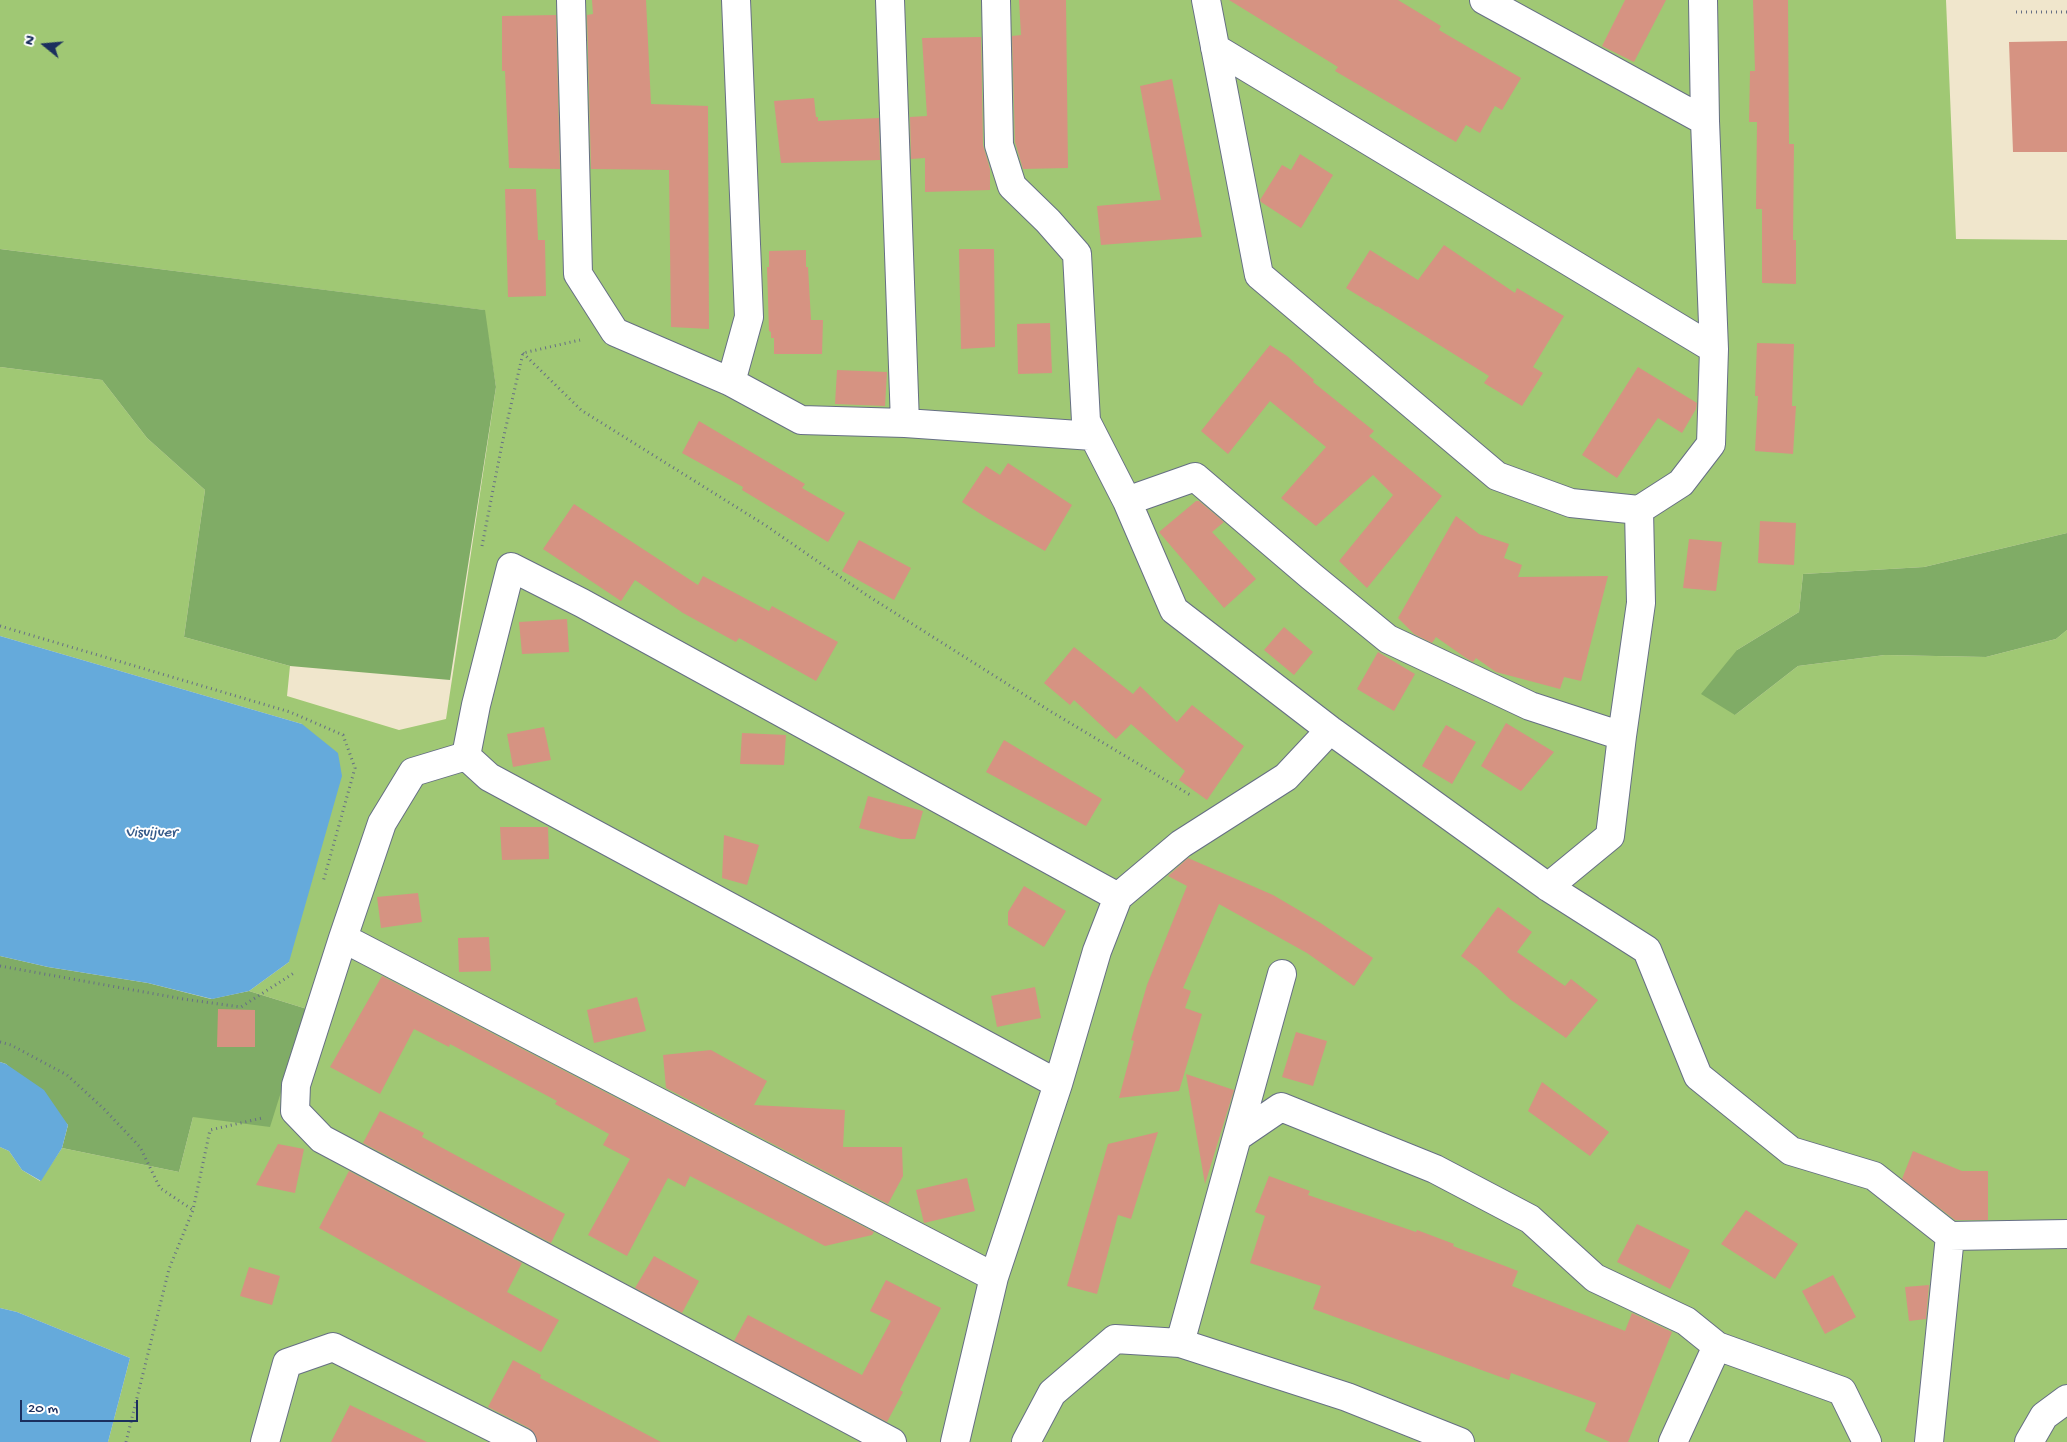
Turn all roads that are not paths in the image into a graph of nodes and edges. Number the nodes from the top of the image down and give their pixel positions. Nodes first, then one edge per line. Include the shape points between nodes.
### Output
1 (571, 0) edge
2 (736, 0) edge
3 (890, 0) edge
4 (996, 0) edge
5 (1206, 0) edge
6 (1484, 0) edge
7 (1703, 0) edge
8 (1215, 48) junction
9 (1705, 121) junction
10 (1714, 349) junction
11 (731, 382) junction
12 (905, 423) junction
13 (1094, 436) junction
14 (1126, 501) junction
15 (1639, 510) junction
16 (1330, 730) junction
17 (1622, 736) junction
18 (466, 756) junction
19 (1548, 887) junction
20 (1118, 897) junction
21 (342, 938) junction
22 (1282, 974) dead end
23 (1058, 1084) junction
24 (1237, 1137) junction
25 (2067, 1234) edge
26 (1950, 1236) junction
27 (994, 1277) junction
28 (1180, 1343) junction
29 (1717, 1346) junction
30 (2067, 1399) edge
31 (265, 1442) edge
32 (522, 1442) edge
33 (892, 1442) edge
34 (955, 1442) edge
35 (1026, 1442) edge
36 (1460, 1442) edge
37 (1673, 1442) edge
38 (1867, 1442) edge
39 (1929, 1442) edge
40 (2029, 1442) edge

1 - 11 lane via 578,274 615,332
2 - 11 lane via 749,317
3 - 12 lane
4 - 13 lane via 999,145 1012,186 1077,254 1086,421
5 - 8 lane
6 - 9 lane
7 - 9 lane
8 - 10 lane
8 - 15 lane via 1259,275 1497,476 1570,502
9 - 10 lane
10 - 15 lane via 1711,444 1681,483
11 - 12 lane via 801,420
12 - 13 lane
13 - 14 lane
14 - 16 lane via 1174,610
14 - 17 lane via 1195,477 1388,639 1530,706
15 - 17 lane via 1642,603
16 - 19 lane
16 - 20 lane via 1286,777 1181,844
17 - 19 lane via 1610,836
18 - 20 lane via 511,567
18 - 21 lane via 413,772 382,823
18 - 23 lane via 489,777
19 - 26 lane via 1647,950 1698,1076 1791,1151 1874,1176
20 - 23 lane via 1097,951
21 - 27 lane
21 - 33 lane via 296,1084 295,1111 322,1139
22 - 24 lane
23 - 27 lane
24 - 28 lane
24 - 29 lane via 1281,1107 1435,1169 1530,1219 1596,1278 1686,1321
25 - 26 lane
26 - 39 lane
27 - 34 lane
28 - 35 lane via 1115,1339 1052,1394
28 - 36 lane via 1346,1397
29 - 37 lane
29 - 38 lane via 1842,1391
30 - 40 lane via 2044,1416
31 - 32 lane via 287,1363 333,1347

